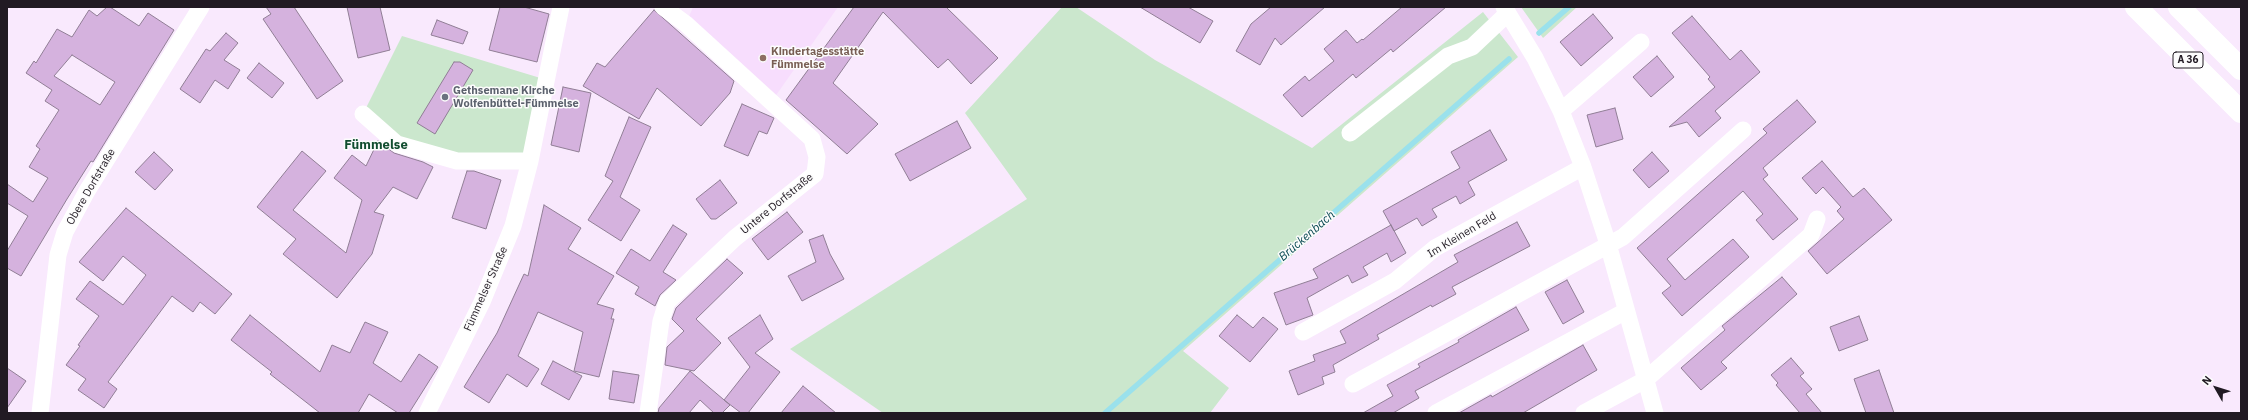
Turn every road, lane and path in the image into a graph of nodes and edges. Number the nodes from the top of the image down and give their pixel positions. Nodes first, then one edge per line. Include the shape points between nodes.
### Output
1 (200, 7) edge
2 (561, 7) edge
3 (663, 7) edge
4 (2136, 7) edge
5 (2179, 7) edge
6 (1506, 10) edge
7 (1641, 42) dead end
8 (2241, 69) edge
9 (1561, 111) junction
10 (2241, 112) edge
11 (363, 114) dead end
12 (1743, 130) dead end
13 (1350, 133) dead end
14 (530, 161) junction
15 (1583, 167) junction
16 (1816, 219) dead end
17 (1608, 244) junction
18 (1626, 311) junction
19 (1303, 332) dead end
20 (1645, 380) junction
21 (1353, 384) dead end
22 (40, 413) edge
23 (427, 413) edge
24 (648, 413) edge
25 (1436, 413) edge
26 (1584, 413) edge
27 (1655, 413) edge

1 - 22 street, Obere Dorfstraße via 87,191 65,232 58,255
2 - 14 street, Fümmelser Straße
3 - 24 street, Untere Dorfstraße via 686,24 812,139 817,157 815,174 735,238 667,302 661,321
4 - 10 highway, A 36
5 - 8 highway, A 36
6 - 9 street via 1535,58
6 - 13 street via 1472,47 1448,56
7 - 9 street
9 - 15 street
11 - 14 street via 397,144 458,161
12 - 17 street via 1623,237
14 - 23 street, Fümmelser Straße via 513,226 485,295
15 - 17 street
15 - 19 street, Im Kleinen Feld via 1435,248 1395,281
16 - 20 street via 1811,235
17 - 18 street
17 - 21 street
18 - 20 street
18 - 25 street
20 - 26 street
20 - 27 street

